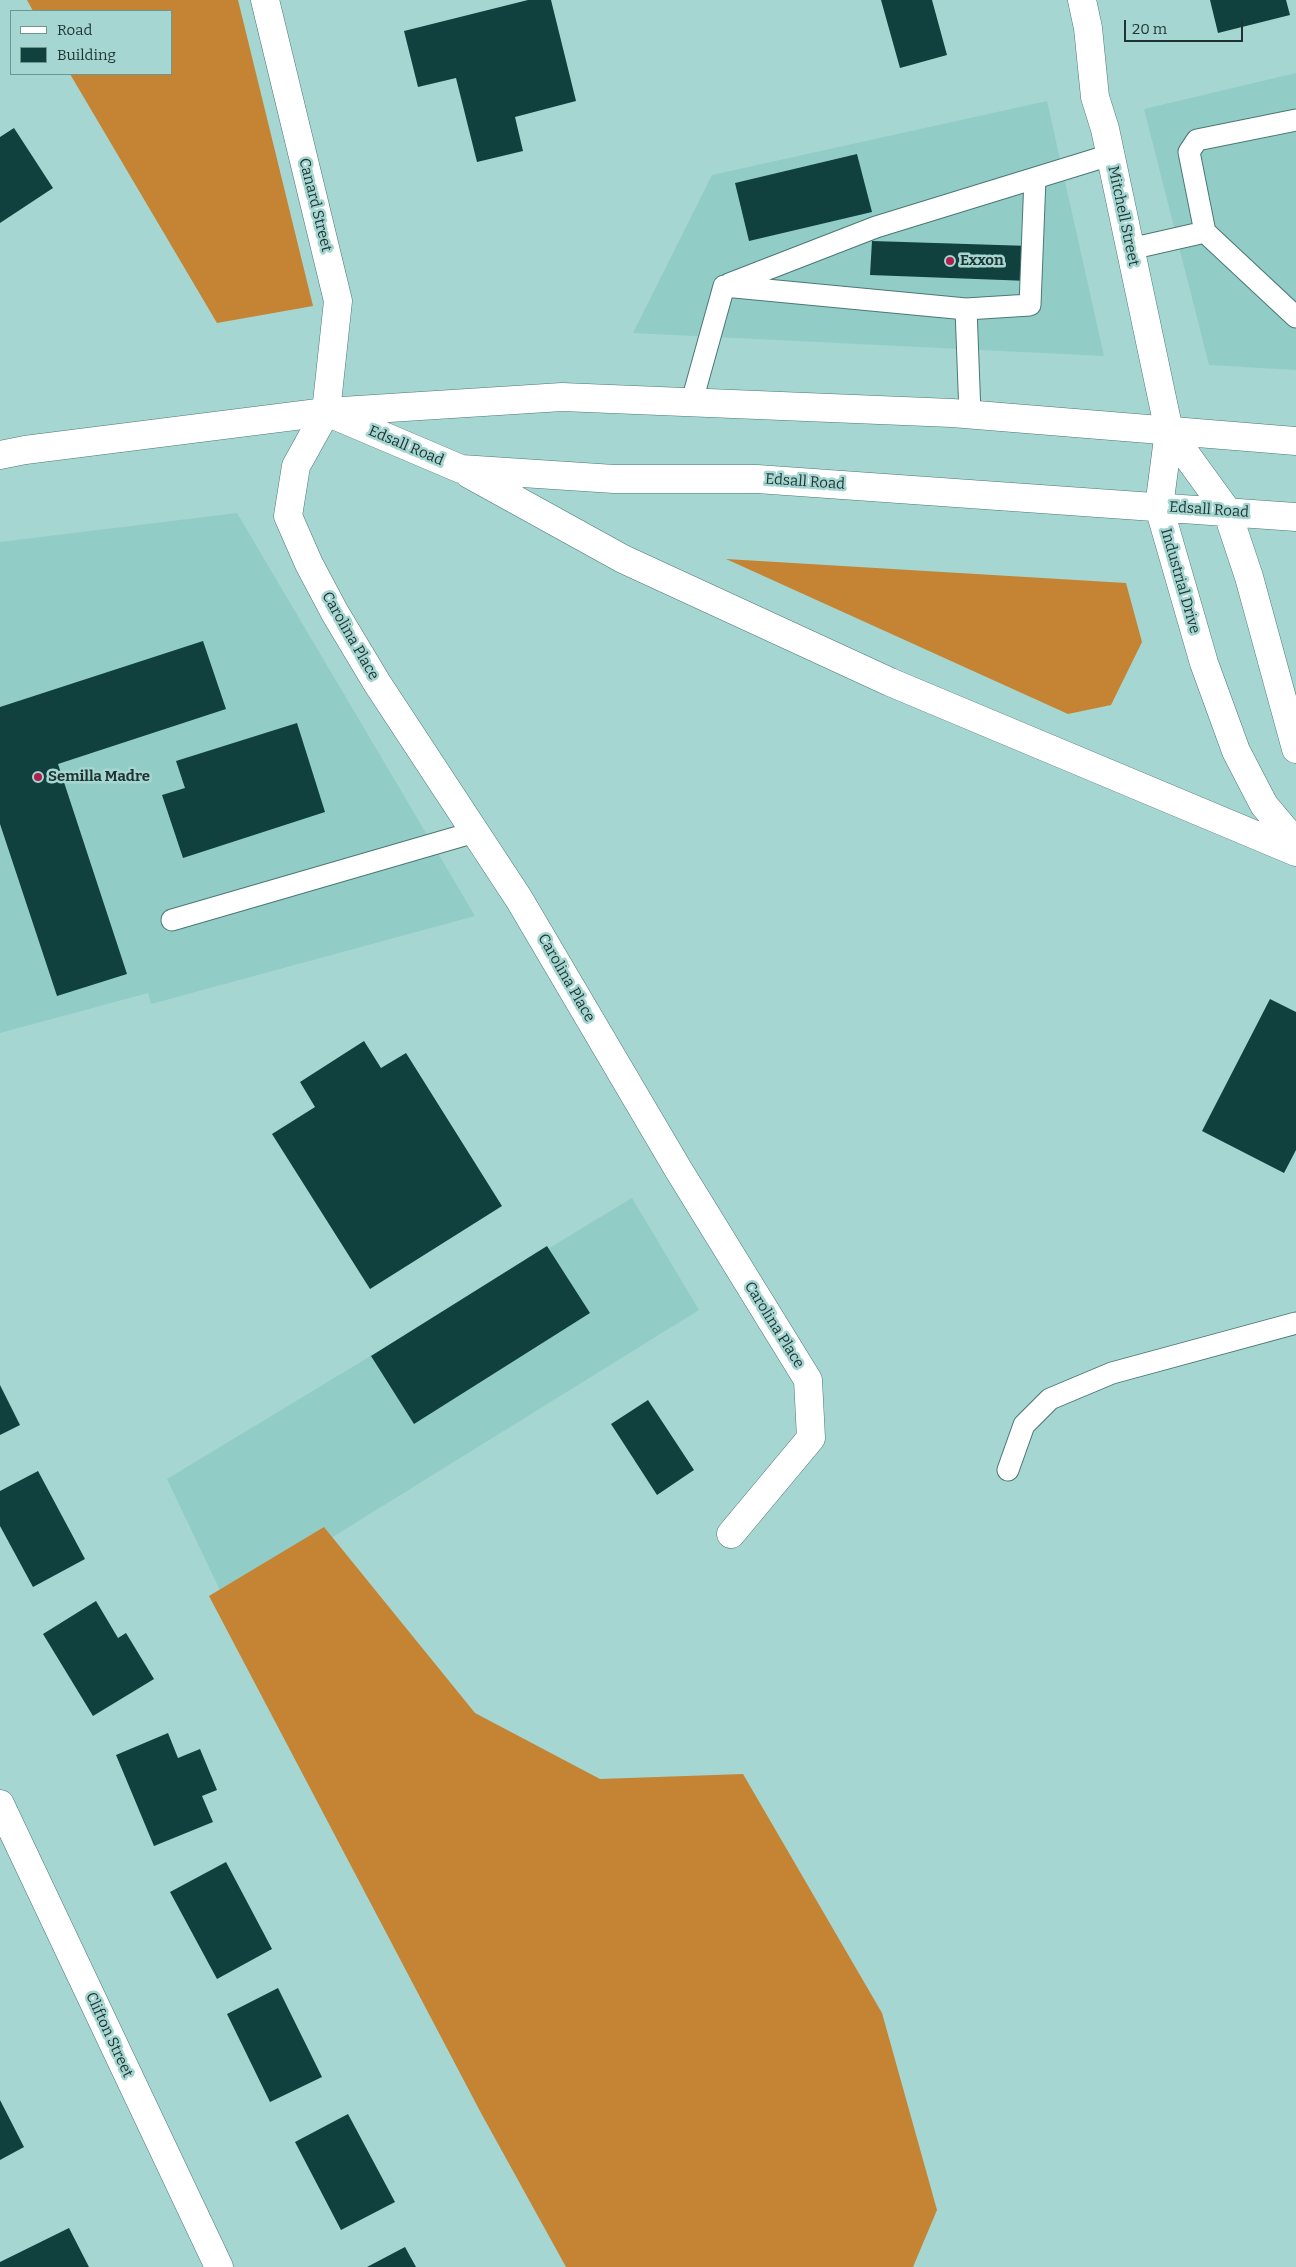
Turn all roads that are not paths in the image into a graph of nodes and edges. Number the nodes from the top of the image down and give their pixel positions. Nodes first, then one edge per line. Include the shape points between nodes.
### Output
1 (265, 0) edge
2 (1082, 0) edge
3 (1296, 120) edge
4 (1110, 155) junction
5 (1035, 178) junction
6 (1205, 232) junction
7 (1130, 249) junction
8 (724, 286) junction
9 (966, 309) junction
10 (1296, 317) edge
11 (692, 401) junction
12 (326, 412) junction
13 (970, 414) junction
14 (1169, 431) junction
15 (1296, 441) edge
16 (0, 455) edge
17 (461, 469) junction
18 (1159, 507) junction
19 (1227, 511) junction
20 (1296, 517) edge
21 (1296, 749) edge
22 (475, 832) junction
23 (1296, 843) edge
24 (1296, 852) edge
25 (172, 920) dead end
26 (1296, 1323) edge
27 (1008, 1470) dead end
28 (731, 1534) dead end
29 (0, 1804) edge
30 (219, 2267) edge

1 - 12 street, Canard Street via 338,301
2 - 4 street, Mitchell Street via 1095,97
3 - 6 lane via 1197,140 1190,152
4 - 5 lane
4 - 7 street, Mitchell Street
5 - 8 lane via 876,227
5 - 9 lane via 1030,305
6 - 7 lane
6 - 10 lane
7 - 14 street, Mitchell Street
8 - 9 lane
8 - 11 lane
9 - 13 lane
11 - 12 street, Edsall Road via 562,397
11 - 13 street, Edsall Road
12 - 16 street, Edsall Road
12 - 17 street, Edsall Road
12 - 22 street, Carolina Place via 296,466 288,516 335,614
13 - 14 street, Edsall Road
14 - 15 street, Edsall Road
14 - 18 street, Industrial Drive
14 - 19 street
17 - 18 street, Edsall Road via 614,479 757,478
17 - 24 street via 623,559 881,678
18 - 19 street, Edsall Road
18 - 23 street, Industrial Drive via 1204,663 1236,750 1264,805
19 - 20 street, Edsall Road
19 - 21 street via 1249,577
22 - 25 lane
22 - 28 street, Carolina Place via 519,899 678,1170 808,1380 812,1438
26 - 27 lane via 1112,1373 1050,1400 1024,1426
29 - 30 street, Clifton Street

